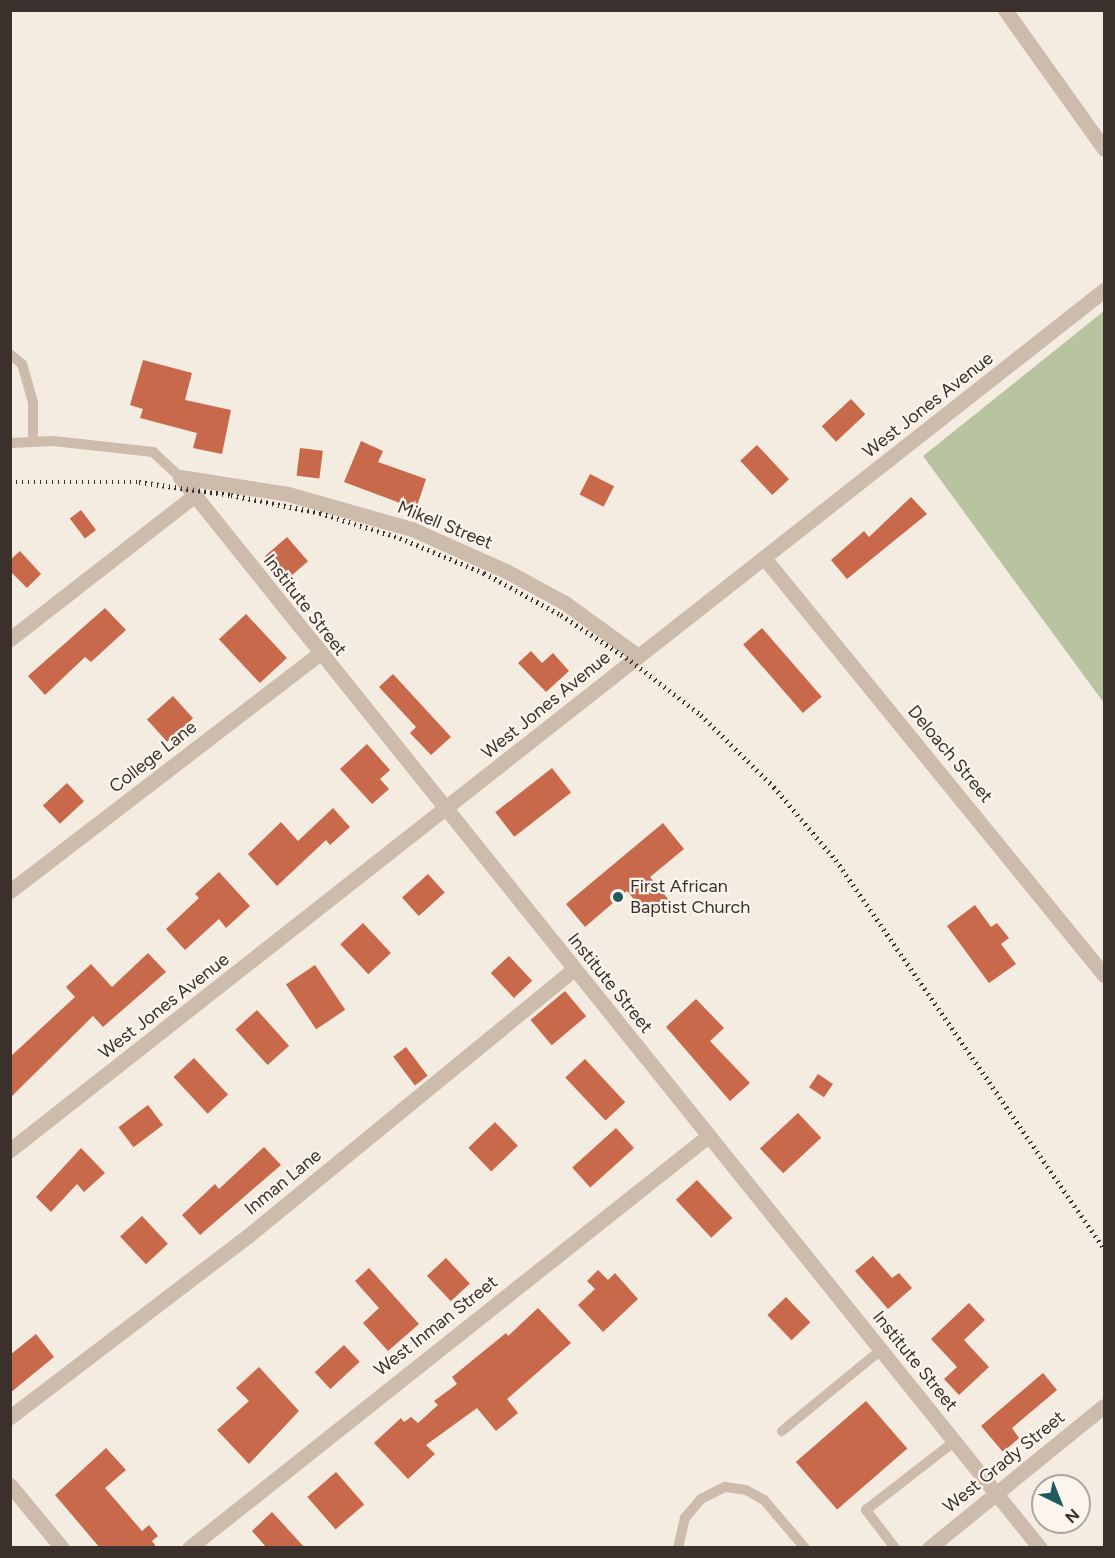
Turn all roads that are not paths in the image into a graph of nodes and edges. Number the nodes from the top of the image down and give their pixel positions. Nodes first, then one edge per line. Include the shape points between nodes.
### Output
1 (1005, 10) edge
2 (1104, 149) edge
3 (1104, 290) edge
4 (10, 354) edge
5 (33, 442) junction
6 (10, 443) edge
7 (180, 477) junction
8 (194, 496) junction
9 (765, 559) junction
10 (10, 639) edge
11 (319, 654) junction
12 (638, 656) junction
13 (446, 810) junction
14 (10, 891) edge
15 (574, 969) junction
16 (1104, 975) edge
17 (708, 1136) junction
18 (10, 1150) edge
19 (881, 1350) junction
20 (1104, 1406) edge
21 (10, 1417) edge
22 (782, 1431) dead end
23 (955, 1441) junction
24 (10, 1485) edge
25 (997, 1493) junction
26 (62, 1548) edge
27 (189, 1548) edge
28 (678, 1548) edge
29 (805, 1548) edge
30 (895, 1548) edge
31 (929, 1548) edge
32 (1040, 1548) edge

1 - 2 street
3 - 9 street, West Jones Avenue
4 - 5 lane via 22,364 33,402
5 - 6 lane
5 - 7 lane via 153,452
7 - 8 street, Institute Street
7 - 12 street, Mikell Street via 288,494 412,529 508,572 565,603
8 - 10 street
8 - 11 street, Institute Street
9 - 12 street, West Jones Avenue
9 - 16 street, Deloach Street
11 - 13 street, Institute Street
11 - 14 street, College Lane
12 - 13 street, West Jones Avenue
13 - 15 street, Institute Street
13 - 18 street, West Jones Avenue
15 - 17 street, Institute Street
15 - 21 street, Inman Lane via 249,1236
17 - 19 street, Institute Street
17 - 27 street, West Inman Street
19 - 22 lane
19 - 23 street, Institute Street
20 - 25 street, West Grady Street
23 - 25 street, Institute Street
23 - 30 lane via 866,1510
24 - 26 street
25 - 31 street, West Grady Street
25 - 32 street, Institute Street
28 - 29 lane via 686,1518 701,1499 725,1487 746,1490 764,1500

